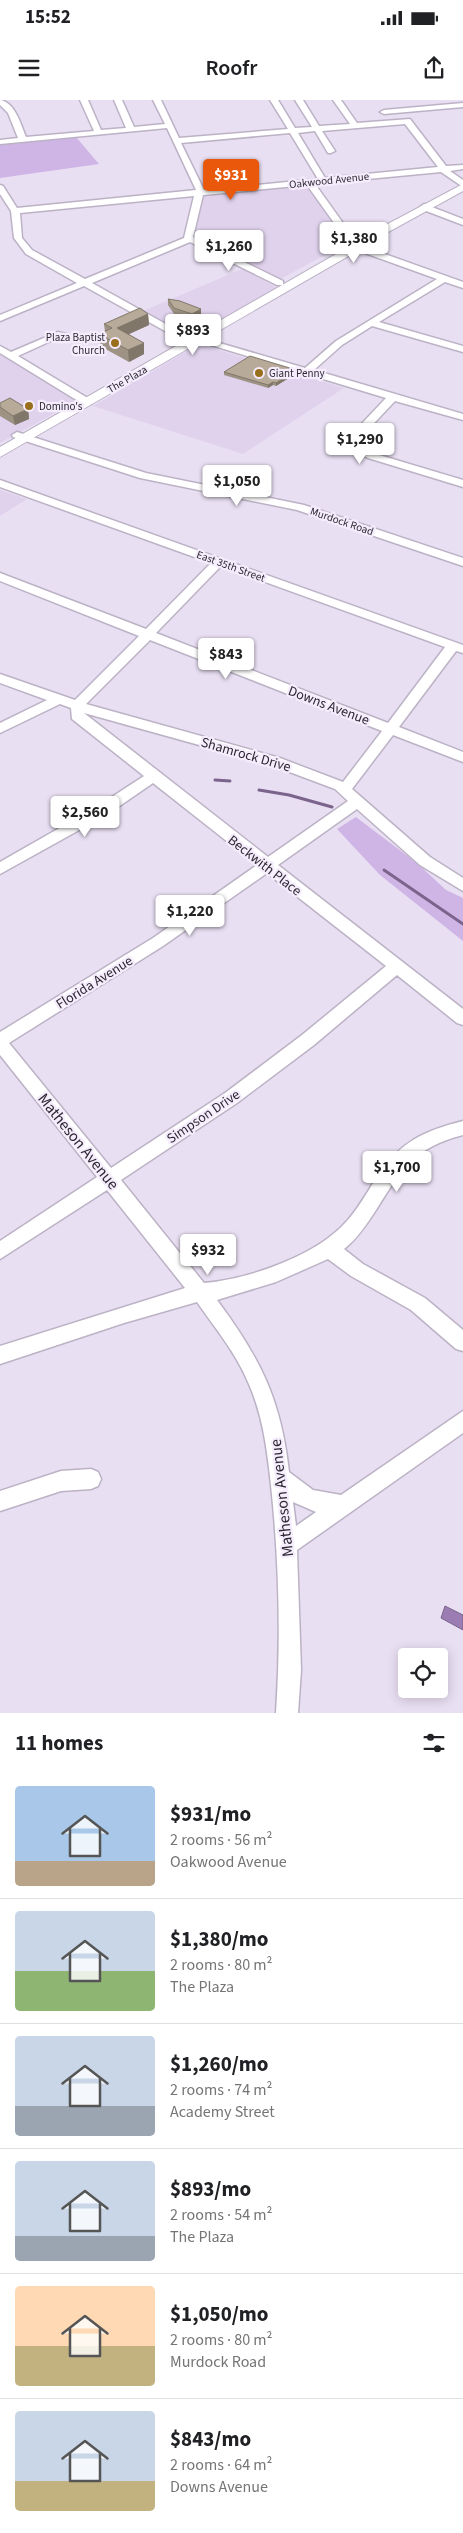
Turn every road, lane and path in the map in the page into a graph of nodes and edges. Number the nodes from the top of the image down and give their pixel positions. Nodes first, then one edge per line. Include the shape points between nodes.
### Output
1 (84, 100) edge
2 (118, 100) edge
3 (157, 100) edge
4 (274, 100) edge
5 (299, 100) edge
6 (337, 100) edge
7 (413, 101) edge
8 (5, 102) edge
9 (457, 103) edge
10 (420, 108) junction
11 (392, 122) junction
12 (355, 125) junction
13 (168, 126) junction
14 (131, 129) junction
15 (317, 129) junction
16 (293, 131) junction
17 (98, 132) junction
18 (22, 140) junction
19 (176, 141) junction
20 (0, 142) edge
21 (332, 151) dead end
22 (463, 167) edge
23 (444, 168) junction
24 (323, 180) junction
25 (310, 182) junction
26 (463, 185) edge
27 (0, 188) edge
28 (200, 193) junction
29 (424, 207) junction
30 (15, 210) junction
31 (463, 222) edge
32 (190, 239) junction
33 (356, 244) junction
34 (444, 278) junction
35 (85, 283) junction
36 (280, 283) junction
37 (463, 285) edge
38 (0, 318) edge
39 (371, 323) junction
40 (61, 334) dead end
41 (191, 339) junction
42 (0, 349) edge
43 (463, 349) edge
44 (10, 356) junction
45 (308, 371) junction
46 (393, 397) junction
47 (84, 400) junction
48 (463, 417) edge
49 (21, 437) junction
50 (0, 445) edge
51 (353, 446) junction
52 (340, 448) dead end
53 (0, 452) edge
54 (0, 483) edge
55 (463, 484) edge
56 (220, 562) junction
57 (463, 562) edge
58 (0, 577) edge
59 (148, 635) junction
60 (458, 648) edge
61 (0, 678) edge
62 (58, 700) junction
63 (77, 706) junction
64 (0, 728) edge
65 (390, 729) junction
66 (463, 757) edge
67 (152, 777) junction
68 (345, 789) junction
69 (358, 800) junction
70 (266, 866) junction
71 (0, 868) edge
72 (463, 885) edge
73 (396, 967) junction
74 (463, 1018) edge
75 (0, 1040) edge
76 (0, 1044) edge
77 (463, 1128) edge
78 (110, 1180) junction
79 (330, 1249) junction
80 (0, 1251) edge
81 (200, 1292) junction
82 (463, 1342) edge
83 (0, 1355) edge
84 (463, 1421) edge
85 (281, 1478) junction
86 (91, 1479) dead end
87 (0, 1501) edge
88 (344, 1505) junction
89 (287, 1545) junction
90 (287, 1713) edge

1 - 17 street
2 - 14 street
3 - 13 street
4 - 16 street
5 - 15 street
6 - 12 street
7 - 10 street
8 - 18 street
9 - 10 street
10 - 11 street via 382,109
11 - 12 street
11 - 23 street via 407,121
12 - 15 street
13 - 14 street
13 - 19 street
14 - 17 street
15 - 16 street
15 - 21 street via 327,138
16 - 19 street
16 - 24 street
17 - 18 street
18 - 20 street
19 - 28 street
22 - 23 street, Oakwood Avenue
23 - 24 street, Oakwood Avenue
23 - 26 street
24 - 25 street, Oakwood Avenue
25 - 28 street, Oakwood Avenue
25 - 33 street
26 - 29 main road, The Plaza
27 - 30 street
28 - 30 street, Oakwood Avenue
28 - 32 street via 187,235
29 - 31 street
29 - 33 main road, The Plaza
30 - 35 street via 22,247
32 - 35 street
32 - 36 street
33 - 34 street via 365,251
33 - 36 main road, The Plaza via 345,246
33 - 41 main road, The Plaza via 352,250
34 - 37 street
34 - 39 street
35 - 38 street
35 - 41 street
36 - 41 main road, The Plaza
39 - 43 street
39 - 45 street via 334,347
40 - 44 street
41 - 45 street
41 - 47 main road, The Plaza
42 - 44 street
44 - 47 street
45 - 46 street
46 - 48 street
46 - 51 street via 356,436
47 - 49 main road, The Plaza
49 - 50 main road, The Plaza
49 - 53 main road, The Plaza
49 - 57 street, Murdock Road via 144,476 300,507
51 - 52 street
51 - 55 street via 370,455
54 - 56 street, East 35th Street
56 - 59 street
56 - 60 street, East 35th Street
58 - 59 street, Downs Avenue
59 - 63 street
59 - 65 street, Downs Avenue
60 - 65 street
61 - 62 street, Shamrock Drive
62 - 63 street, Shamrock Drive
62 - 64 street
63 - 67 street, Beckwith Place via 79,720
63 - 68 street, Shamrock Drive via 275,761
65 - 66 street, Downs Avenue
65 - 68 street
67 - 70 street, Beckwith Place
67 - 71 street via 102,810
68 - 69 street, Shamrock Drive
69 - 70 street, Florida Avenue
69 - 72 street, Shamrock Drive via 425,861
70 - 73 street, Beckwith Place
70 - 75 street, Florida Avenue via 158,942
73 - 74 street, Beckwith Place
73 - 78 street, Simpson Drive via 266,1072
76 - 78 street, Matheson Avenue
77 - 79 street via 428,1139 406,1154 357,1224
78 - 80 street, Simpson Drive
78 - 81 street, Matheson Avenue
79 - 81 street via 280,1271 220,1290
79 - 82 street via 357,1270 418,1304
81 - 83 street
81 - 85 street, Matheson Avenue via 234,1338 257,1378 275,1435
84 - 88 street
85 - 88 street via 305,1499
85 - 89 street, Matheson Avenue
86 - 87 street via 62,1481
88 - 89 street
89 - 90 street, Matheson Avenue via 290,1670

